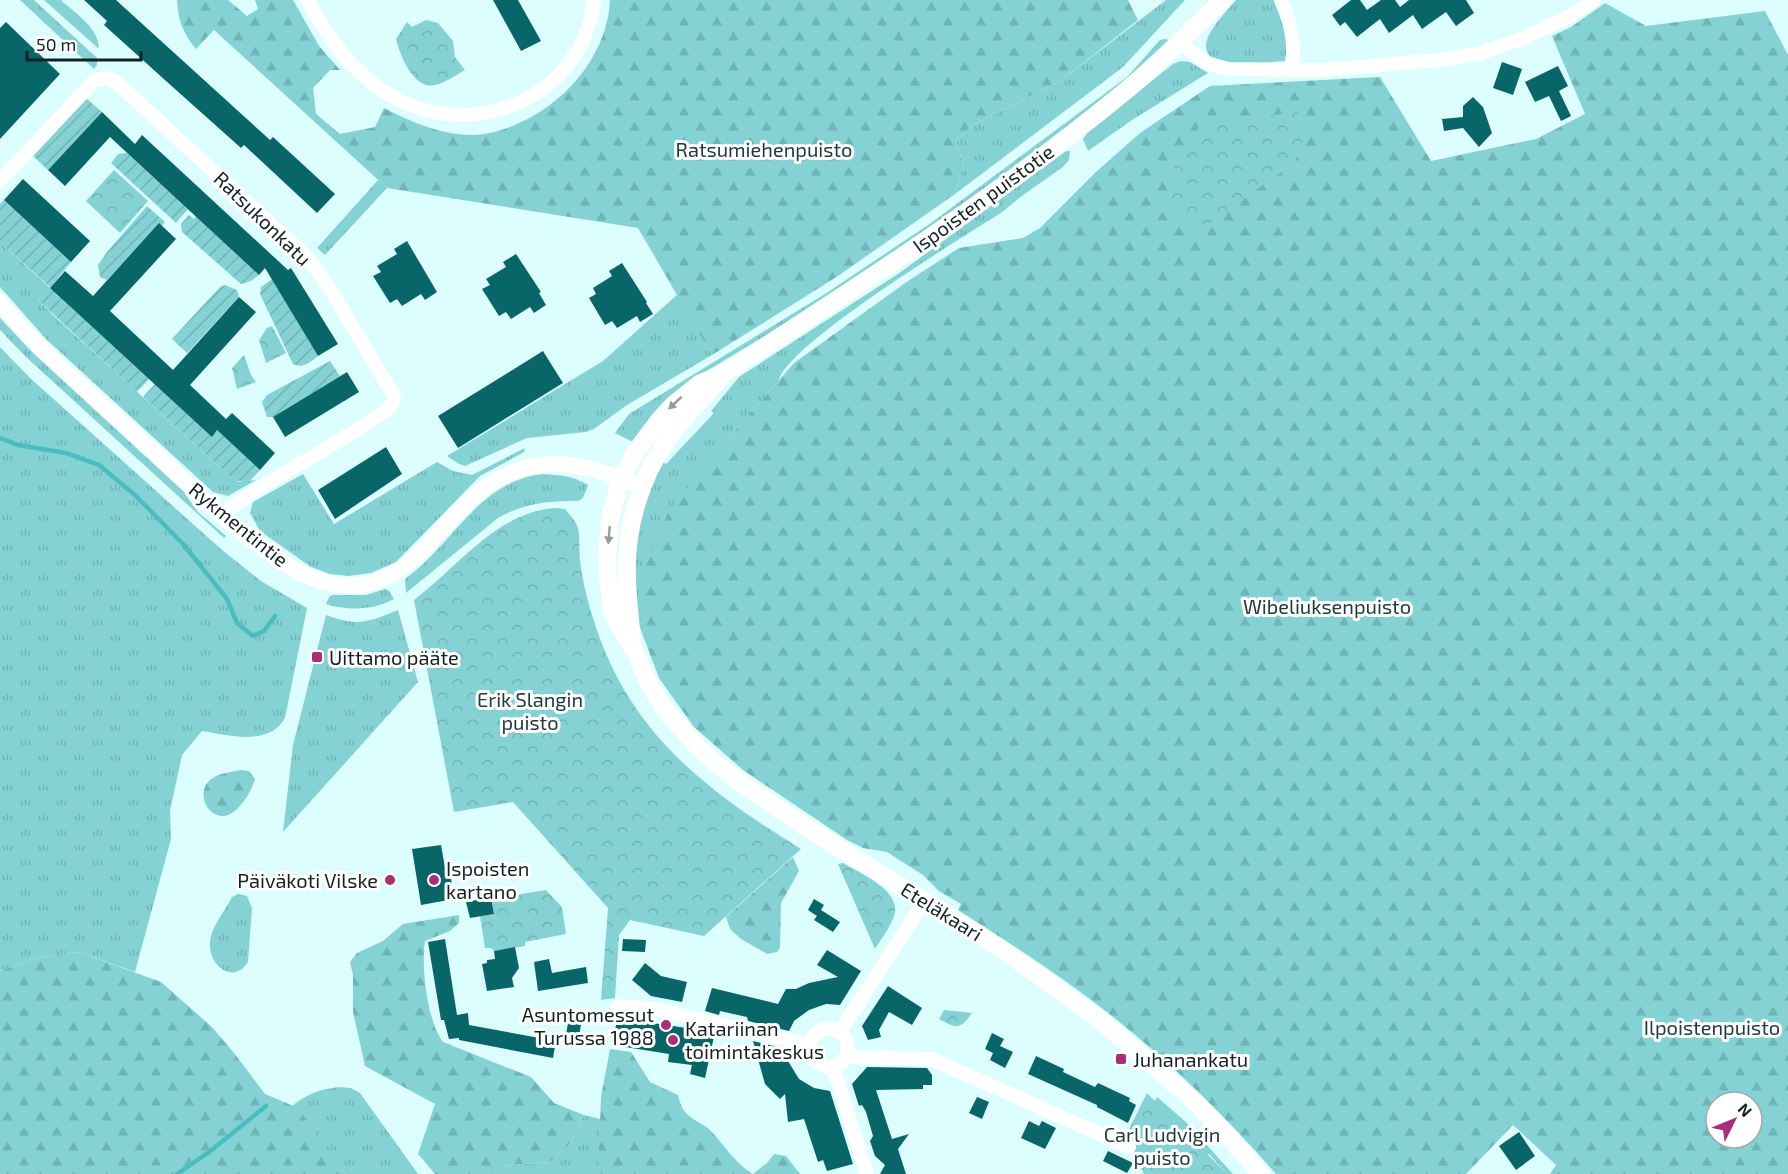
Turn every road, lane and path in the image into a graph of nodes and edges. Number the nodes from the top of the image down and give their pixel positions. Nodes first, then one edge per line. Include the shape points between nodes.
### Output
1 (308, 0) edge
2 (594, 0) edge
3 (1223, 0) edge
4 (1281, 0) edge
5 (1594, 0) edge
6 (1180, 43) junction
7 (1292, 69) junction
8 (0, 181) edge
9 (0, 303) edge
10 (724, 373) junction
11 (621, 478) junction
12 (643, 488) junction
13 (222, 515) junction
14 (632, 647) junction
15 (925, 900) junction
16 (618, 1006) dead end
17 (840, 1032) junction
18 (810, 1045) junction
19 (846, 1057) junction
20 (833, 1066) junction
21 (1129, 1147) dead end
22 (867, 1174) edge
23 (1261, 1174) edge

1 - 2 street via 336,47 394,98 436,113 473,116 507,109 555,78 576,51
3 - 6 main road, Ispoisten puistotie
4 - 7 street via 1292,25
5 - 7 street via 1545,29 1481,53 1324,70
6 - 7 street via 1206,63 1219,67
6 - 10 main road, Ispoisten puistotie via 1069,136 912,251
8 - 13 street, Ratsukonkatu via 94,81 115,81 294,243 326,283 394,396 392,404
9 - 13 street, Rykmentintie via 35,341
10 -> 11 main road, Ispoisten puistotie via 699,384 673,405 639,447
10 - 12 main road, Ispoisten puistotie via 669,437
11 - 12 street, Rykmentintie
11 - 13 street, Rykmentintie via 563,463 512,471 468,501 400,570 363,585 335,585 294,569
11 -> 14 main road, Eteläkaari via 610,522 608,577 616,620
12 - 14 main road, Eteläkaari via 633,518 627,559
14 - 15 main road, Eteläkaari via 664,709 715,763 807,828
15 - 17 street
15 - 23 main road, Eteläkaari via 1099,1018 1195,1102
16 - 18 street via 655,1009
17 - 18 street via 824,1029 815,1034
17 - 19 street via 848,1040
18 - 20 street via 816,1062
19 - 20 street
19 - 21 street via 931,1059
20 - 22 street

